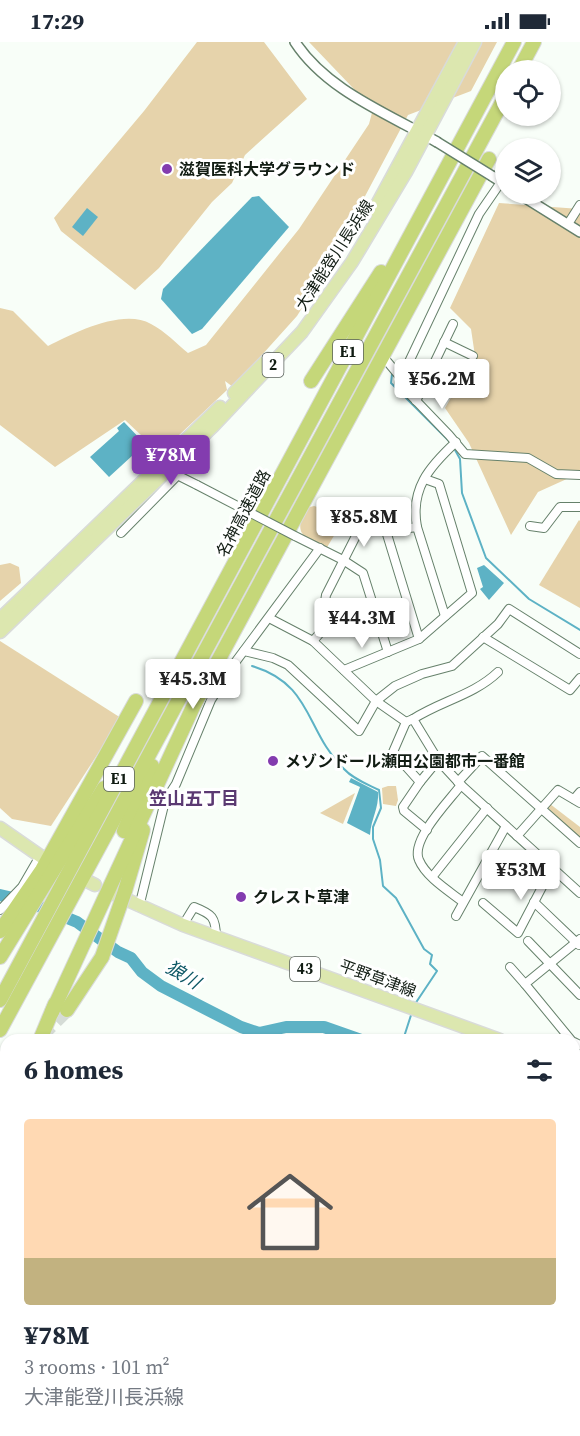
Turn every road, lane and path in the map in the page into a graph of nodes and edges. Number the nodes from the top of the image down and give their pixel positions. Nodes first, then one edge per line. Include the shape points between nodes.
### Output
1 (295, 42) edge
2 (465, 42) edge
3 (475, 42) edge
4 (514, 42) edge
5 (534, 42) edge
6 (524, 60) edge
7 (495, 115) edge
8 (421, 133) junction
9 (489, 159) dead end
10 (495, 178) edge
11 (433, 192) junction
12 (495, 193) edge
13 (535, 204) edge
14 (580, 205) edge
15 (568, 224) junction
16 (580, 232) edge
17 (453, 324) dead end
18 (444, 342) junction
19 (473, 356) dead end
20 (386, 360) dead end
21 (401, 378) junction
22 (311, 381) dead end
23 (416, 401) junction
24 (456, 442) junction
25 (169, 470) junction
26 (580, 475) edge
27 (425, 479) junction
28 (580, 507) edge
29 (530, 526) dead end
30 (417, 527) junction
31 (386, 531) junction
32 (121, 534) dead end
33 (320, 548) junction
34 (343, 560) junction
35 (445, 616) junction
36 (269, 618) junction
37 (0, 619) edge
38 (0, 632) edge
39 (483, 637) junction
40 (419, 639) junction
41 (313, 641) junction
42 (244, 651) junction
43 (388, 652) junction
44 (580, 654) edge
45 (182, 662) junction
46 (196, 668) junction
47 (344, 670) junction
48 (498, 672) dead end
49 (580, 678) edge
50 (136, 701) dead end
51 (376, 701) junction
52 (409, 720) junction
53 (169, 757) junction
54 (438, 760) junction
55 (420, 782) junction
56 (459, 784) junction
57 (580, 792) edge
58 (577, 801) edge
59 (542, 807) junction
60 (487, 808) junction
61 (506, 826) junction
62 (0, 828) edge
63 (427, 830) junction
64 (517, 836) junction
65 (580, 843) edge
66 (42, 857) joint
67 (552, 868) junction
68 (433, 876) junction
69 (32, 888) junction
70 (119, 892) junction
71 (580, 894) edge
72 (462, 902) junction
73 (483, 903) dead end
74 (534, 903) junction
75 (139, 907) junction
76 (95, 911) junction
77 (10, 913) edge
78 (456, 916) dead end
79 (183, 925) junction
80 (0, 926) edge
81 (47, 927) junction
82 (0, 931) edge
83 (216, 938) junction
84 (528, 941) dead end
85 (579, 943) edge
86 (0, 957) edge
87 (552, 963) junction
88 (510, 967) dead end
89 (525, 984) junction
90 (580, 995) edge
91 (0, 1000) edge
92 (67, 1010) tunnel mouth
93 (0, 1030) edge
94 (43, 1034) edge
95 (483, 1034) edge
96 (567, 1034) edge

1 - 8 street via 329,78 368,105
2 - 8 main road, 大津能登川長浜線 / 2
3 - 8 main road, 大津能登川長浜線 / 2
4 - 11 highway, 名神高速道路 / E1
5 - 6 highway
7 - 46 highway, 名神高速道路 / E1
8 - 10 street, bridge
8 - 25 main road, 大津能登川長浜線 / 2 via 352,262 322,307 262,377
9 - 53 highway
11 - 22 highway
11 - 45 highway, 名神高速道路 / E1
12 - 21 street via 479,214
13 - 15 street
14 - 15 street
15 - 16 street
17 - 18 street
18 - 19 street
18 - 23 street
20 - 21 street
21 - 23 street via 399,383
23 - 24 street
24 - 26 street via 465,454 528,458 556,474
24 - 27 street via 436,460
25 - 32 street
25 - 33 street, bridge
25 - 37 main road, 大津能登川長浜線 / 2
25 - 38 main road, 大津能登川長浜線 / 2
27 - 30 street via 415,498
27 - 35 street via 439,484 472,593
28 - 29 street via 560,507 543,528
30 - 31 street
30 - 35 street
31 - 34 street via 363,524
31 - 40 street
33 - 34 street
33 - 36 street
34 - 41 street via 326,595 320,633
34 - 43 street via 363,573
35 - 40 street
36 - 41 street
36 - 42 street
39 - 44 street via 509,609
39 - 49 street via 570,690
39 - 51 street via 452,666 395,686
40 - 43 street
41 - 47 street
42 - 51 street via 288,666 359,731
42 - 75 street via 211,700 177,784 165,801
43 - 47 street
45 - 69 highway
45 - 81 highway, 名神高速道路 / E1 via 56,897
46 - 76 highway
46 - 81 highway, 名神高速道路 / E1 via 70,902
47 - 51 street
48 - 52 street via 482,687
50 - 69 highway
51 - 52 street
52 - 54 street
52 - 55 street via 393,752
53 - 70 highway
53 - 76 highway
54 - 55 street
54 - 56 street
55 - 63 street via 403,807
56 - 59 street via 482,756
56 - 60 street
56 - 63 street
57 - 58 street
58 - 59 street via 558,790
59 - 64 street
59 - 65 street
60 - 61 street
60 - 68 street
61 - 64 street
61 - 72 street
62 - 66 main road
63 - 68 street via 417,854
64 - 67 street
66 - 69 street
67 - 71 street
67 - 74 street
68 - 72 street
69 - 77 highway
70 - 75 main road, 平野草津線 / 43
70 - 92 highway, bridge via 102,957
72 - 78 street
73 - 74 street via 518,933
74 - 85 street
75 - 79 main road, 平野草津線 / 43
76 - 94 highway
77 - 80 highway
77 - 82 highway
77 - 86 highway
79 - 83 main road, 平野草津線 / 43
79 - 83 street via 194,907 212,915
81 - 91 highway, 名神高速道路 / E1
81 - 93 highway, 名神高速道路 / E1
83 - 95 main road, 平野草津線 / 43
84 - 87 street
85 - 87 street
87 - 89 street
87 - 90 street
88 - 89 street
89 - 96 street

